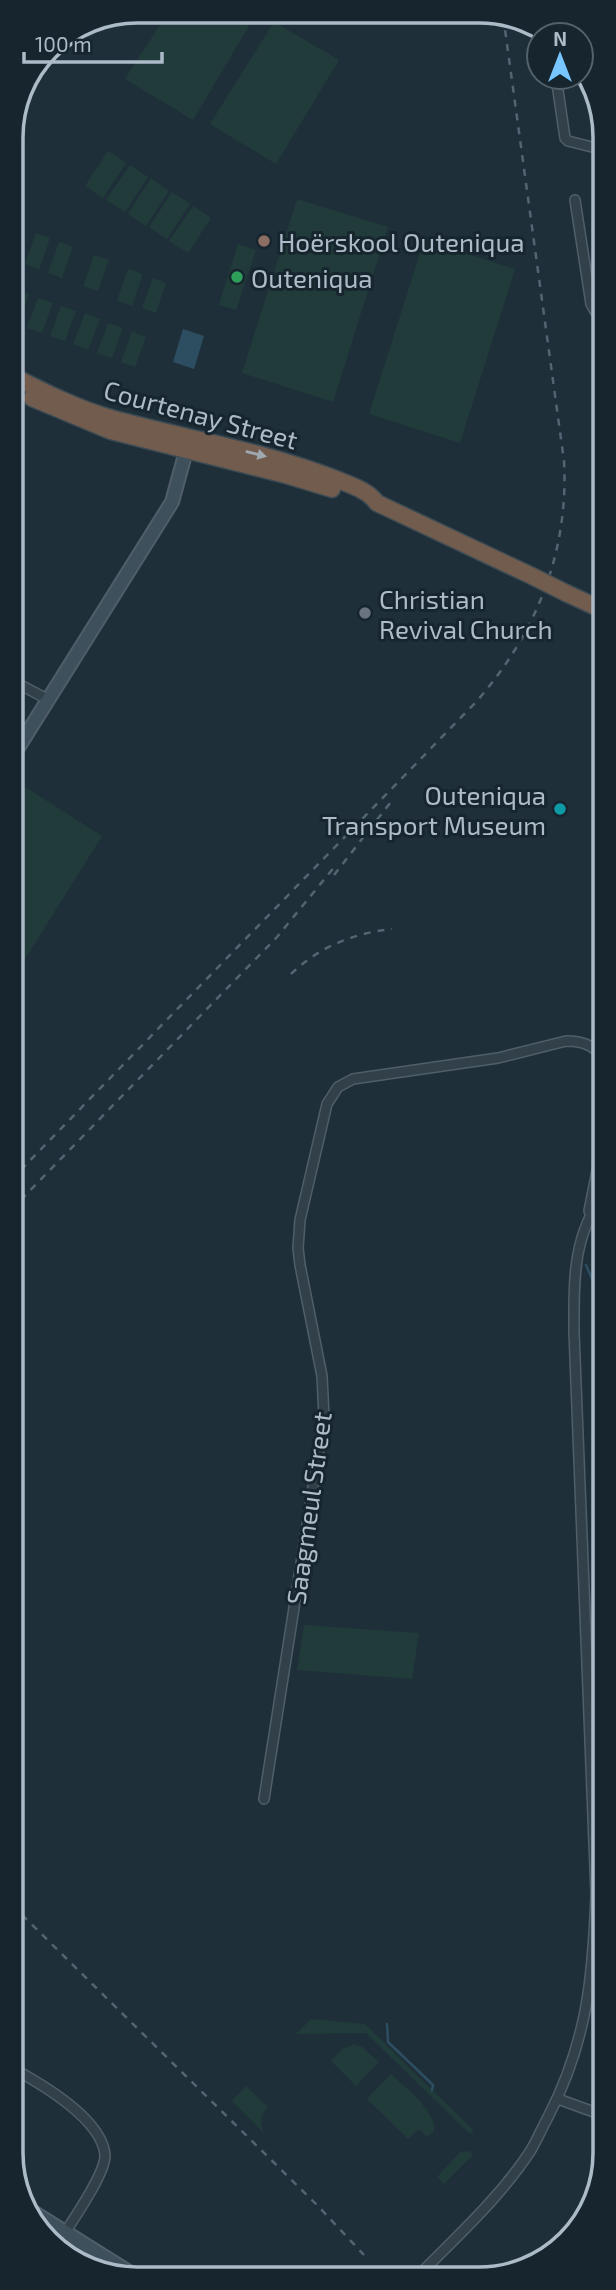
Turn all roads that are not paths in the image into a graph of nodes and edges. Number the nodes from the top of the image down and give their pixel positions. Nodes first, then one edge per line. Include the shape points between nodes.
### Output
1 (558, 91) edge
2 (593, 147) edge
3 (575, 200) dead end
4 (593, 308) edge
5 (23, 381) edge
6 (23, 393) edge
7 (188, 443) junction
8 (593, 605) edge
9 (23, 686) edge
10 (49, 700) junction
11 (23, 740) edge
12 (593, 1047) edge
13 (593, 1189) edge
14 (593, 1212) edge
15 (586, 1223) junction
16 (264, 1799) dead end
17 (593, 1817) edge
18 (593, 1965) edge
19 (23, 2074) edge
20 (558, 2099) junction
21 (593, 2112) edge
22 (61, 2239) edge
23 (64, 2241) edge
24 (111, 2264) edge
25 (426, 2267) edge

1 - 2 street via 565,138
3 - 4 street
5 - 7 highway, Courtenay Street
6 - 7 highway, Courtenay Street via 111,431
7 - 8 highway, Courtenay Street, bridge via 377,503
7 - 10 street via 172,502
9 - 10 street
10 - 11 street
12 - 16 street, Saagmeul Street via 566,1041 498,1058 353,1079 338,1087 327,1104 298,1239 322,1376 324,1417
13 - 15 street
14 - 15 street
15 - 17 street via 574,1272 574,1332
18 - 20 street via 586,2015
19 - 22 street via 76,2110 102,2144 105,2156
20 - 21 street
20 - 25 street via 531,2150 510,2177
23 - 24 street

